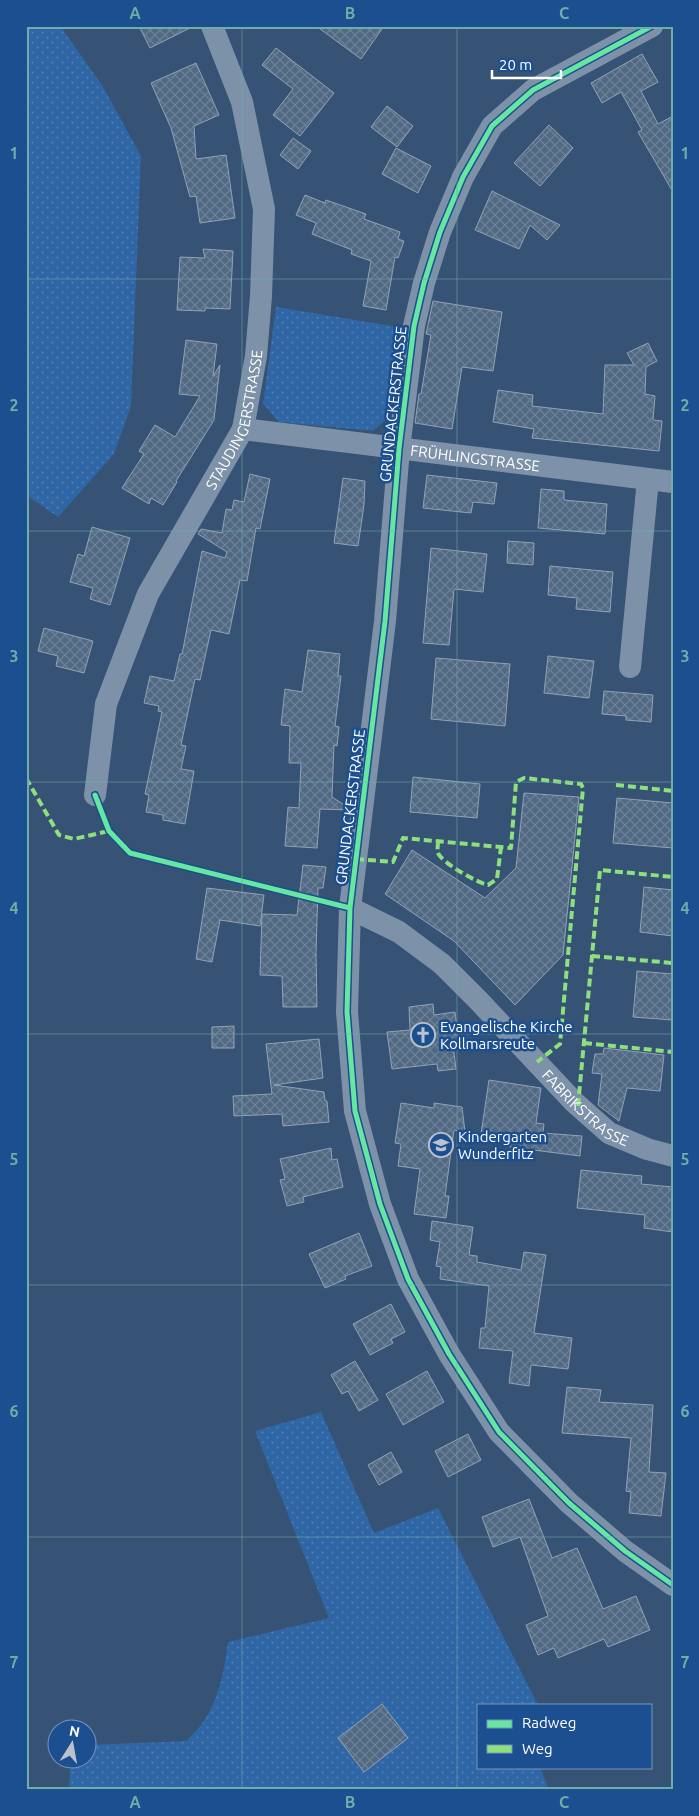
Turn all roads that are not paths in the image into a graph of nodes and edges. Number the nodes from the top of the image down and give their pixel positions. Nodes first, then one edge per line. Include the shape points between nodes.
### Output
1 (212, 26) edge
2 (652, 26) edge
3 (243, 429) junction
4 (400, 449) junction
5 (648, 479) junction
6 (673, 482) edge
7 (630, 668) dead end
8 (95, 795) dead end
9 (350, 908) junction
10 (673, 1156) edge
11 (673, 1585) edge

1 - 3 street, STAUDINGERSTRASSE via 242,102 264,209 262,296 256,356
2 - 4 street, GRUNDACKERSTRASSE via 533,90 492,126 463,177 440,232 424,283 414,326
3 - 4 street, FRÜHLINGSTRASSE
3 - 8 street, STAUDINGERSTRASSE via 148,594 106,704
4 - 5 street, FRÜHLINGSTRASSE
4 - 9 street, GRUNDACKERSTRASSE via 385,621
5 - 6 street, FRÜHLINGSTRASSE
5 - 7 street
9 - 10 street, FABRIKSTRASSE via 399,932 442,964 574,1102 609,1133 647,1150
9 - 11 street, GRUNDACKERSTRASSE via 347,1012 355,1111 380,1204 408,1279 449,1354 499,1432 570,1503 625,1550

